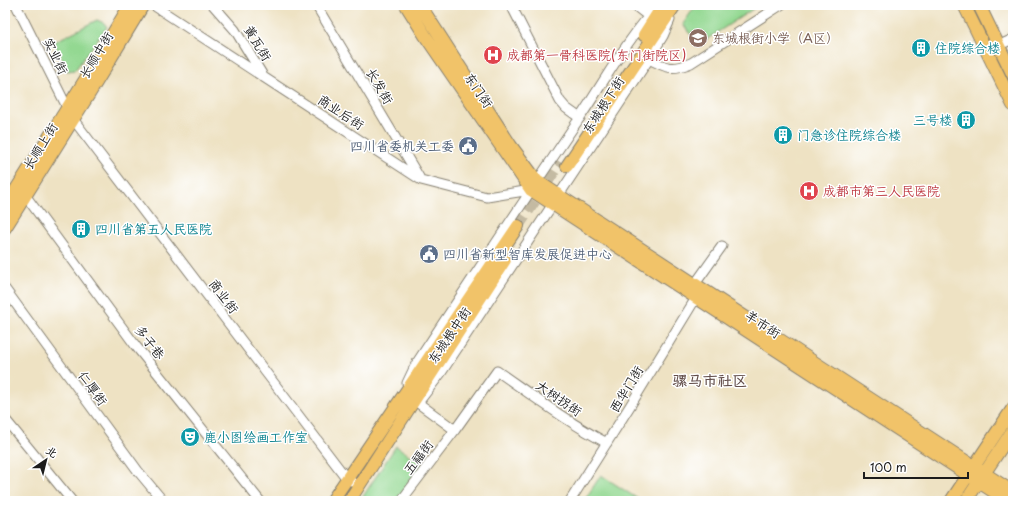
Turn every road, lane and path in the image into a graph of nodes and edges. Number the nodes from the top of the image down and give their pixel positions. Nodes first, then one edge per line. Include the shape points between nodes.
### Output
1 (16, 5) edge
2 (130, 5) edge
3 (142, 5) edge
4 (153, 5) edge
5 (213, 5) edge
6 (316, 5) edge
7 (406, 5) edge
8 (420, 5) edge
9 (511, 5) edge
10 (634, 5) edge
11 (659, 5) edge
12 (663, 5) edge
13 (675, 5) edge
14 (781, 5) edge
15 (964, 5) edge
16 (979, 5) edge
17 (648, 16) junction
18 (1013, 39) edge
19 (999, 46) junction
20 (987, 51) junction
21 (649, 58) junction
22 (1013, 75) edge
23 (264, 77) junction
24 (1013, 105) edge
25 (67, 108) junction
26 (580, 118) junction
27 (73, 119) junction
28 (421, 180) junction
29 (534, 186) junction
30 (25, 195) junction
31 (556, 200) junction
32 (5, 207) edge
33 (5, 228) edge
34 (722, 246) dead end
35 (5, 289) edge
36 (698, 290) junction
37 (497, 371) joint
38 (397, 404) junction
39 (413, 407) junction
40 (1013, 408) edge
41 (5, 420) edge
42 (456, 430) junction
43 (1013, 430) edge
44 (607, 443) junction
45 (971, 470) junction
46 (982, 477) junction
47 (347, 479) junction
48 (358, 486) junction
49 (1013, 492) edge
50 (72, 501) edge
51 (163, 501) edge
52 (260, 501) edge
53 (332, 501) edge
54 (349, 501) edge
55 (401, 501) edge
56 (570, 501) edge
57 (951, 501) edge
58 (966, 501) edge
59 (1008, 501) edge

1 - 25 street, 实业街
2 - 25 main road, 长顺中街
3 - 27 main road, 长顺中街
4 - 23 street, 商业后街
5 - 23 street, 黄瓦街 via 234,30
6 - 28 street, 长发街
7 - 29 main road, 东门街 via 435,50
8 - 29 main road, 东门街
9 - 26 street via 560,101
10 - 17 street
11 - 17 street, 东城根下街
12 - 13 main road via 564,164
13 - 21 street, 东城根下街
14 - 21 street via 682,67 667,68
15 - 20 main road
16 - 19 main road
17 - 26 street, 东城根下街
18 - 19 street
19 - 20 street
19 - 22 main road
20 - 24 main road
21 - 31 street, 东城根下街
23 - 28 street, 商业后街
25 - 27 street, 实业街
25 - 32 main road, 长顺上街
26 - 29 street, 东城根下街
27 - 30 main road, 长顺上街
27 - 47 street, 商业街
28 - 29 street, 商业后街 via 486,197
29 - 31 main road, 羊市街
29 - 38 street, 东城根中街 via 416,364
30 - 33 main road, 长顺上街
30 - 52 street, 多子巷 via 135,345
31 - 36 main road, 羊市街
31 - 39 street, 东城根中街 via 441,373
34 - 36 street, 西华门街
35 - 51 street, 仁厚街 via 138,471
36 - 44 street, 西华门街
36 - 45 main road, 羊市街
37 - 42 street, 五福街
37 - 44 street, 大树拐街
38 - 39 main road via 521,228
38 - 47 main road, 东城根中街
39 - 42 street
39 - 48 main road, 东城根中街
40 - 45 main road
41 - 50 street
42 - 55 street, 五福街
43 - 46 main road
44 - 56 street, 西华门街
45 - 46 main road, 羊市街
45 - 57 main road
46 - 49 main road
46 - 58 main road
46 - 59 main road
47 - 48 street, 商业街
47 - 53 main road, 东城根中街
48 - 54 main road, 东城根中街

